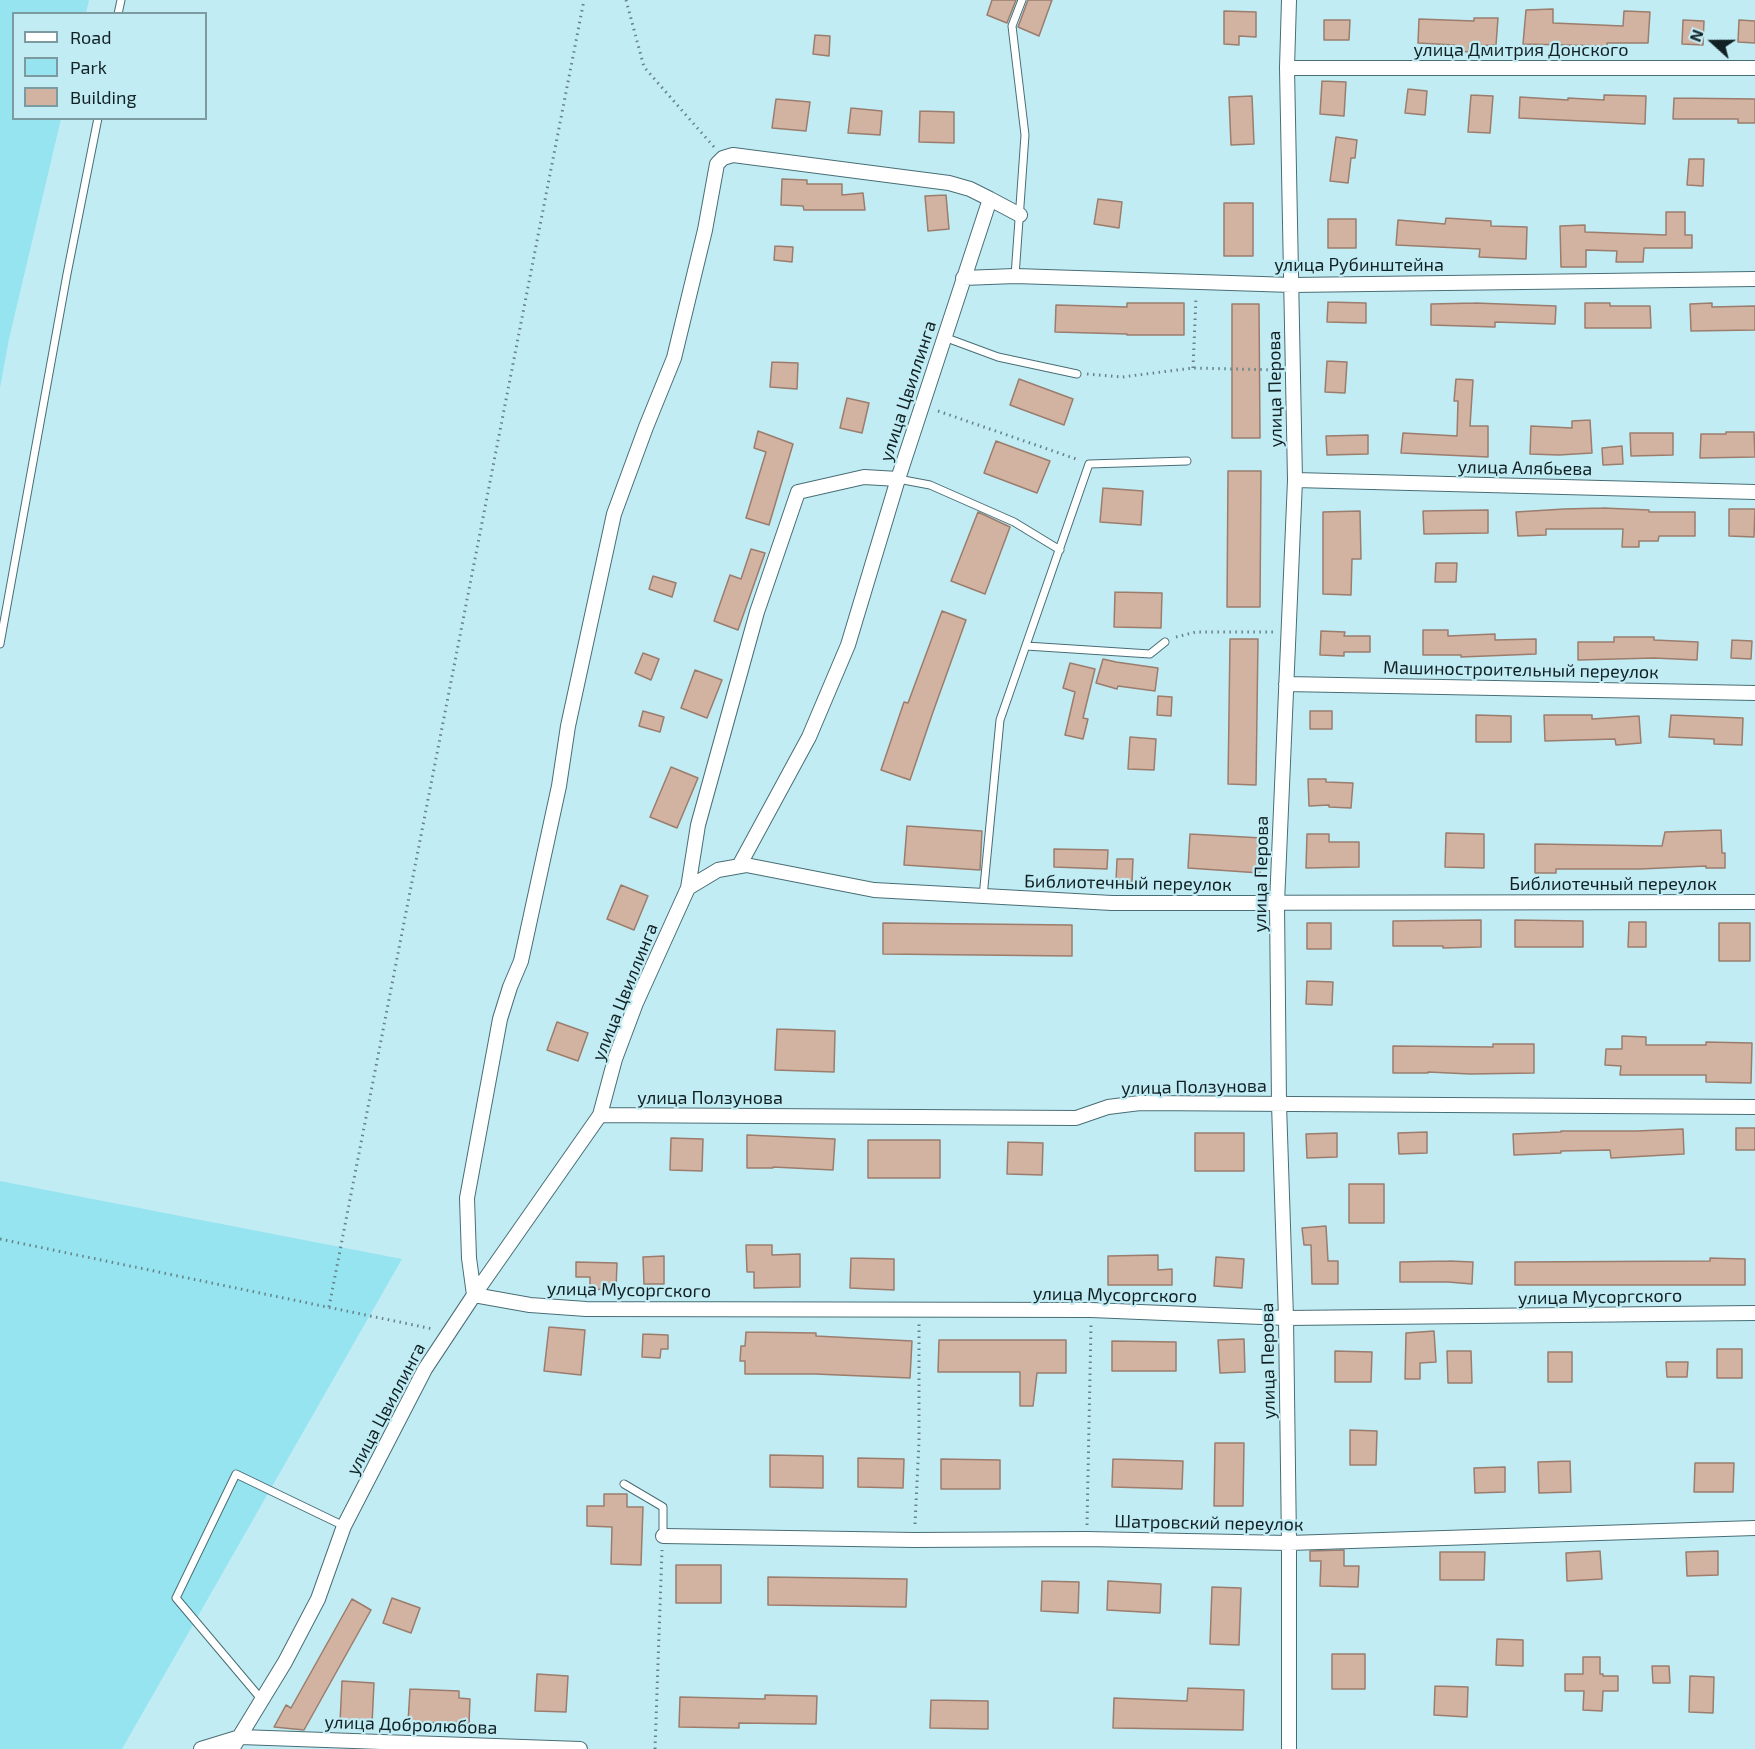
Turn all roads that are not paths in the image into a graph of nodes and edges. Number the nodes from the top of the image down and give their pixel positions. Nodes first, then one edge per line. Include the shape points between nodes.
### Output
1 (1022, 0) edge
2 (1289, 0) edge
3 (1287, 68) junction
4 (1755, 68) edge
5 (98, 120) edge
6 (990, 199) junction
7 (1020, 215) junction
8 (1015, 276) junction
9 (963, 278) junction
10 (1755, 279) edge
11 (1292, 285) junction
12 (944, 337) junction
13 (1077, 374) road end
14 (1187, 461) dead end
15 (898, 479) junction
16 (1294, 480) junction
17 (1755, 492) edge
18 (1060, 550) junction
19 (1165, 642) road end
20 (0, 644) edge
21 (1026, 646) junction
22 (1286, 684) junction
23 (1755, 693) edge
24 (739, 866) junction
25 (688, 888) junction
26 (983, 897) junction
27 (1755, 902) edge
28 (1277, 903) junction
29 (1279, 1104) junction
30 (1755, 1107) edge
31 (600, 1115) junction
32 (474, 1295) junction
33 (1755, 1313) edge
34 (1286, 1318) junction
35 (624, 1484) dead end
36 (345, 1526) junction
37 (1755, 1528) edge
38 (663, 1536) joint
39 (1289, 1543) junction
40 (262, 1700) junction
41 (236, 1743) edge
42 (201, 1749) edge
43 (580, 1749) edge
44 (1289, 1749) edge

1 - 7 lane via 1012,26 1025,135
2 - 3 street, улица Перова
3 - 4 street, улица Дмитрия Донского
3 - 11 street, улица Перова
5 - 20 lane
6 - 7 street
6 - 9 street, улица Цвиллинга
6 - 32 street via 949,183 732,155 717,164 674,358 614,514 521,961 500,1019 467,1198
7 - 8 lane
8 - 9 street, улица Рубинштейна
8 - 11 street, улица Рубинштейна
9 - 12 street, улица Цвиллинга
10 - 11 street, улица Рубинштейна
11 - 16 street, улица Перова
12 - 13 lane via 998,357
12 - 15 street, улица Цвиллинга
14 - 18 lane via 1089,464
15 - 18 lane via 930,485 1014,522
15 - 24 street via 848,645 809,737
15 - 25 street, улица Цвиллинга via 864,477 798,492 722,737 698,825
16 - 17 street, улица Алябьева
16 - 22 street, улица Перова
18 - 21 lane
19 - 21 lane via 1150,654
21 - 26 lane via 1000,720
22 - 23 street, Машиностроительный переулок
22 - 28 street, улица Перова
24 - 25 street, Библиотечный переулок via 718,870
24 - 26 street, Библиотечный переулок via 874,890
25 - 31 street, улица Цвиллинга via 636,1003
26 - 28 street, Библиотечный переулок via 1112,903
27 - 28 street, Библиотечный переулок
28 - 29 street, улица Перова
29 - 30 street, улица Ползунова
29 - 31 street, улица Ползунова via 1140,1103 1108,1107 1076,1118
29 - 34 street, улица Перова
31 - 32 street, улица Цвиллинга
32 - 34 street, улица Мусоргского via 586,1309 1092,1310
32 - 36 street, улица Цвиллинга via 425,1370
33 - 34 street, улица Мусоргского
34 - 39 street, улица Перова
35 - 38 lane via 663,1507
36 - 40 street, улица Цвиллинга via 318,1599
36 - 40 lane via 236,1474 176,1598
37 - 39 street, Шатровский переулок
38 - 39 street, Шатровский переулок
39 - 44 street, улица Перова
40 - 41 street, улица Цвиллинга
41 - 42 street, улица Добролюбова
41 - 43 street, улица Добролюбова

